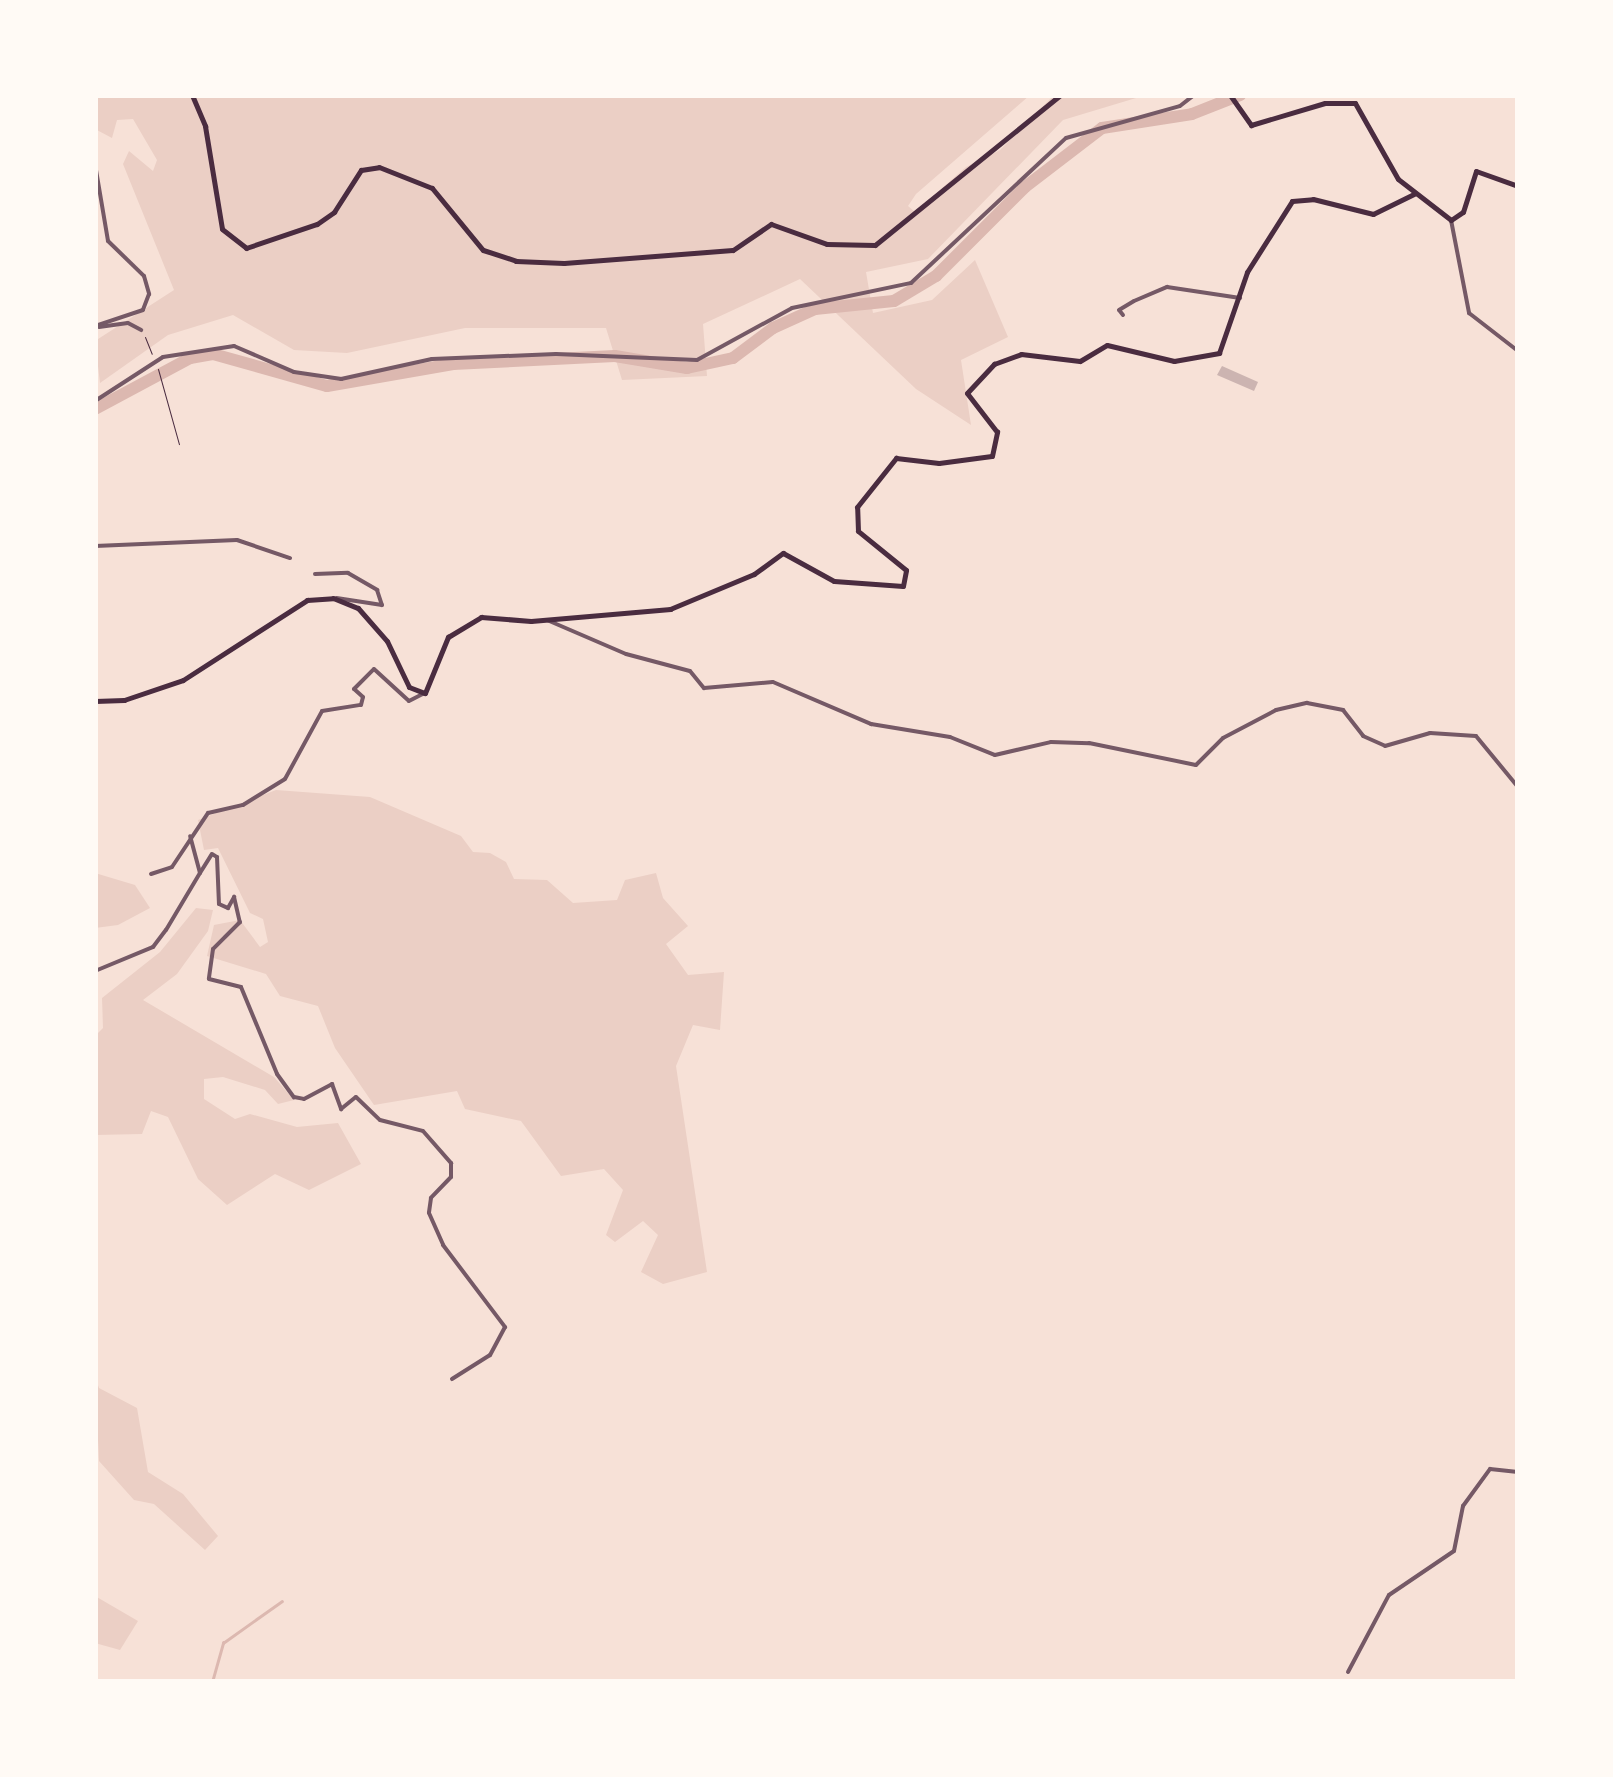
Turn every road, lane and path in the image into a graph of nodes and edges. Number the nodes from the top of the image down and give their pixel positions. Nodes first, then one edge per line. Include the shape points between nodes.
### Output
1 (192, 95) edge
2 (1060, 95) edge
3 (1194, 95) edge
4 (1230, 95) edge
5 (95, 164) edge
6 (1518, 186) edge
7 (1414, 194) junction
8 (1451, 220) junction
9 (1240, 298) junction
10 (1123, 315) dead end
11 (95, 326) edge
12 (141, 330) joint
13 (1518, 352) edge
14 (95, 400) edge
15 (179, 444) dead end
16 (95, 546) edge
17 (290, 558) dead end
18 (316, 574) dead end
19 (333, 598) junction
20 (547, 620) junction
21 (425, 693) junction
22 (95, 701) edge
23 (1518, 787) edge
24 (189, 834) junction
25 (200, 873) junction
26 (151, 874) dead end
27 (96, 973) edge
28 (452, 1379) dead end
29 (1518, 1472) edge
30 (1348, 1672) dead end

1 - 2 main road via 205,126 222,228 246,248 317,224 334,212 362,170 379,167 432,188 484,250 516,262 564,263 733,250 771,224 828,244 875,245
3 - 14 street via 1180,106 1066,138 911,283 792,308 697,360 556,354 432,359 341,378 294,372 234,346 163,357
4 - 7 main road via 1243,122 1257,124 1325,103 1355,104 1394,173
5 - 11 street via 108,241 144,276 149,294 143,310
6 - 8 main road via 1476,172 1463,212
7 - 8 main road
7 - 9 main road via 1373,214 1292,200 1247,272
8 - 13 street via 1470,313
9 - 10 street via 1168,287 1119,310
9 - 20 main road via 1226,344 1211,356 1174,361 1112,346 1071,362 1022,354 973,382 968,399 997,432 992,456 958,462 896,458 882,467 857,507 858,531 906,570 902,586 834,582 783,554 754,574 670,608
11 - 12 street via 128,323
12 - 15 path
16 - 17 street via 237,540
18 - 19 street via 348,573 377,590 382,605
19 - 21 main road via 358,608 387,641 409,687
19 - 22 main road via 299,602 184,680 124,700
20 - 21 main road via 489,616 459,625
20 - 23 street via 626,654 690,671 704,688 773,682 871,724 950,737 995,755 1051,742 1089,743 1196,765 1223,738 1276,710 1307,703 1344,710 1363,736 1385,746 1430,733 1476,736
21 - 24 street via 409,701 374,669 354,689 360,705 322,711 286,779 242,805 208,813
24 - 25 street
24 - 26 street via 172,867
25 - 27 street via 153,946
25 - 28 street via 217,856 220,904 228,908 234,898 240,922 213,949 208,979 242,987 277,1074 294,1096 304,1099 321,1084 332,1084 341,1109 356,1096 380,1120 422,1132 450,1162 450,1177 431,1198 429,1213 443,1245 506,1327 490,1356
29 - 30 street via 1490,1469 1464,1506 1454,1551 1389,1595

